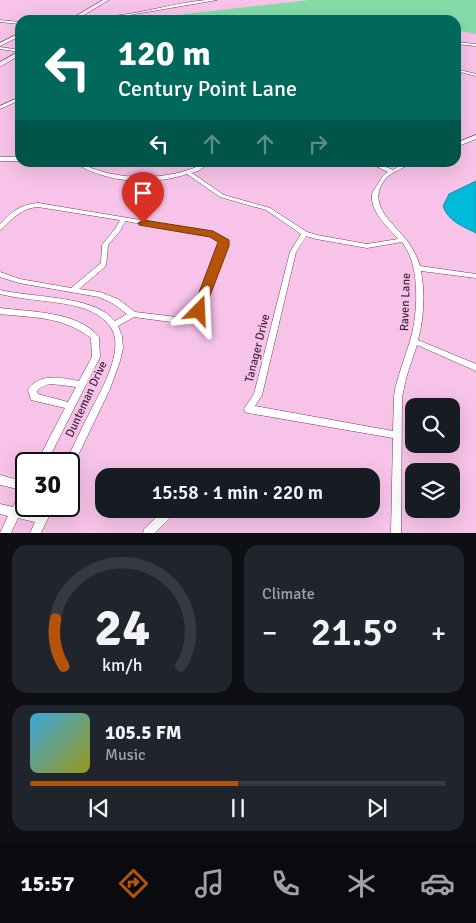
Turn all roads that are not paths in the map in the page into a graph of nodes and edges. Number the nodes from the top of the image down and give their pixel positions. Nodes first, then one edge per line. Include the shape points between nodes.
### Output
1 (107, 0) edge
2 (113, 0) edge
3 (204, 0) edge
4 (215, 0) edge
5 (84, 15) edge
6 (85, 15) edge
7 (131, 15) edge
8 (0, 21) edge
9 (15, 22) edge
10 (15, 37) edge
11 (461, 44) edge
12 (476, 45) edge
13 (0, 46) edge
14 (15, 50) edge
15 (15, 54) edge
16 (15, 54) edge
17 (0, 61) edge
18 (0, 65) edge
19 (461, 71) edge
20 (476, 75) edge
21 (15, 100) edge
22 (0, 108) edge
23 (476, 136) edge
24 (461, 143) edge
25 (15, 158) edge
26 (0, 159) edge
27 (87, 167) edge
28 (200, 167) edge
29 (381, 167) edge
30 (400, 167) edge
31 (391, 171) junction
32 (189, 173) junction
33 (122, 220) junction
34 (0, 228) edge
35 (305, 233) junction
36 (403, 240) junction
37 (418, 268) junction
38 (1, 276) edge
39 (476, 276) edge
40 (73, 290) junction
41 (0, 292) edge
42 (48, 301) junction
43 (0, 311) edge
44 (133, 314) junction
45 (40, 315) junction
46 (114, 325) junction
47 (414, 341) junction
48 (476, 368) edge
49 (82, 385) junction
50 (70, 406) junction
51 (396, 435) junction
52 (46, 452) edge
53 (75, 452) edge
54 (0, 480) edge
55 (15, 483) edge
56 (0, 509) edge
57 (15, 513) joint
58 (33, 517) edge
59 (163, 518) edge
60 (42, 519) joint
61 (4, 533) edge
62 (35, 533) edge
63 (148, 533) edge
64 (396, 533) edge

1 - 5 main road
2 - 6 main road
3 - 4 street
3 - 7 street
8 - 9 street
10 - 13 street
11 - 12 street
13 - 14 street
15 - 17 main road
16 - 18 main road
19 - 20 street
21 - 22 street
23 - 24 street
25 - 26 street
27 - 32 street via 100,173 141,179
28 - 32 street
29 - 31 street
30 - 31 street, Raven Lane
31 - 36 street, Raven Lane via 376,187 375,201 383,218
32 - 35 street via 222,196 268,209
33 - 34 street via 30,205 16,210
33 - 40 street via 105,245 104,264
33 - 44 street via 213,234 223,240 199,311 194,316 186,321 176,321
35 - 36 street via 367,246
35 - 51 street, Tanager Drive via 293,252 258,395 248,409
36 - 37 street, Raven Lane
37 - 39 street
37 - 47 street, Raven Lane via 418,314
38 - 40 street
40 - 44 street via 100,295
41 - 42 street
42 - 45 street
42 - 46 street via 95,310
43 - 45 street
44 - 46 street
45 - 49 street via 82,325 95,337 96,358
46 - 53 street, Dunteman Drive via 120,344 118,360
47 - 48 street
47 - 51 street, Raven Lane via 400,379
49 - 50 street
49 - 50 street via 45,380 32,390 38,400
50 - 52 street
51 - 64 street, Raven Lane
54 - 55 street
56 - 57 street
57 - 61 street
58 - 60 street
59 - 63 street
60 - 62 street

